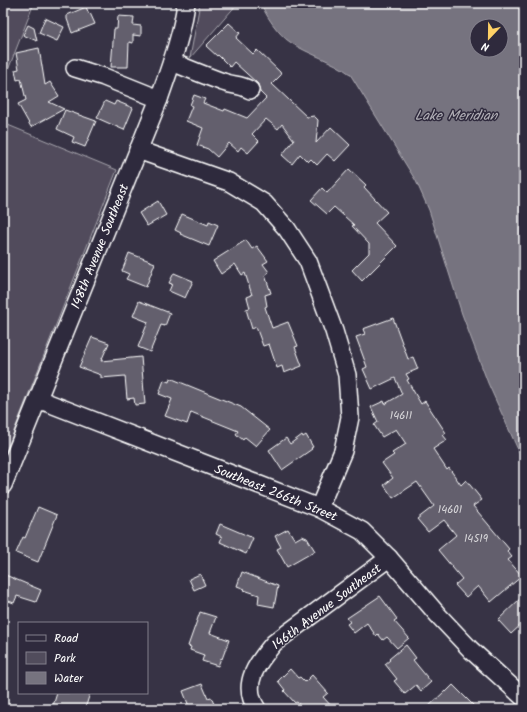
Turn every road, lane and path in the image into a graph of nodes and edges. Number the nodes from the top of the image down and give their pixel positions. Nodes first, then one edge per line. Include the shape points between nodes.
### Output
1 (186, 3) edge
2 (172, 62) junction
3 (75, 68) dead end
4 (250, 90) dead end
5 (159, 99) junction
6 (138, 150) junction
7 (38, 399) junction
8 (3, 485) edge
9 (319, 508) junction
10 (389, 558) junction
11 (524, 698) edge
12 (256, 709) edge

1 - 2 street, 148th Avenue Southeast via 183,26
2 - 4 street via 225,83 243,85
2 - 5 street, 148th Avenue Southeast
3 - 5 street
5 - 6 street, 148th Avenue Southeast
6 - 7 street, 148th Avenue Southeast
6 - 9 street via 229,182 264,203 287,229 308,261 343,360 347,375 350,417 343,451
7 - 8 street, 148th Avenue Southeast
7 - 9 street, Southeast 266th Street
9 - 10 street, Southeast 266th Street via 362,531
10 - 11 street, Southeast 266th Street via 471,650
10 - 12 street, 146th Avenue Southeast via 274,643 260,660 252,676 249,689

